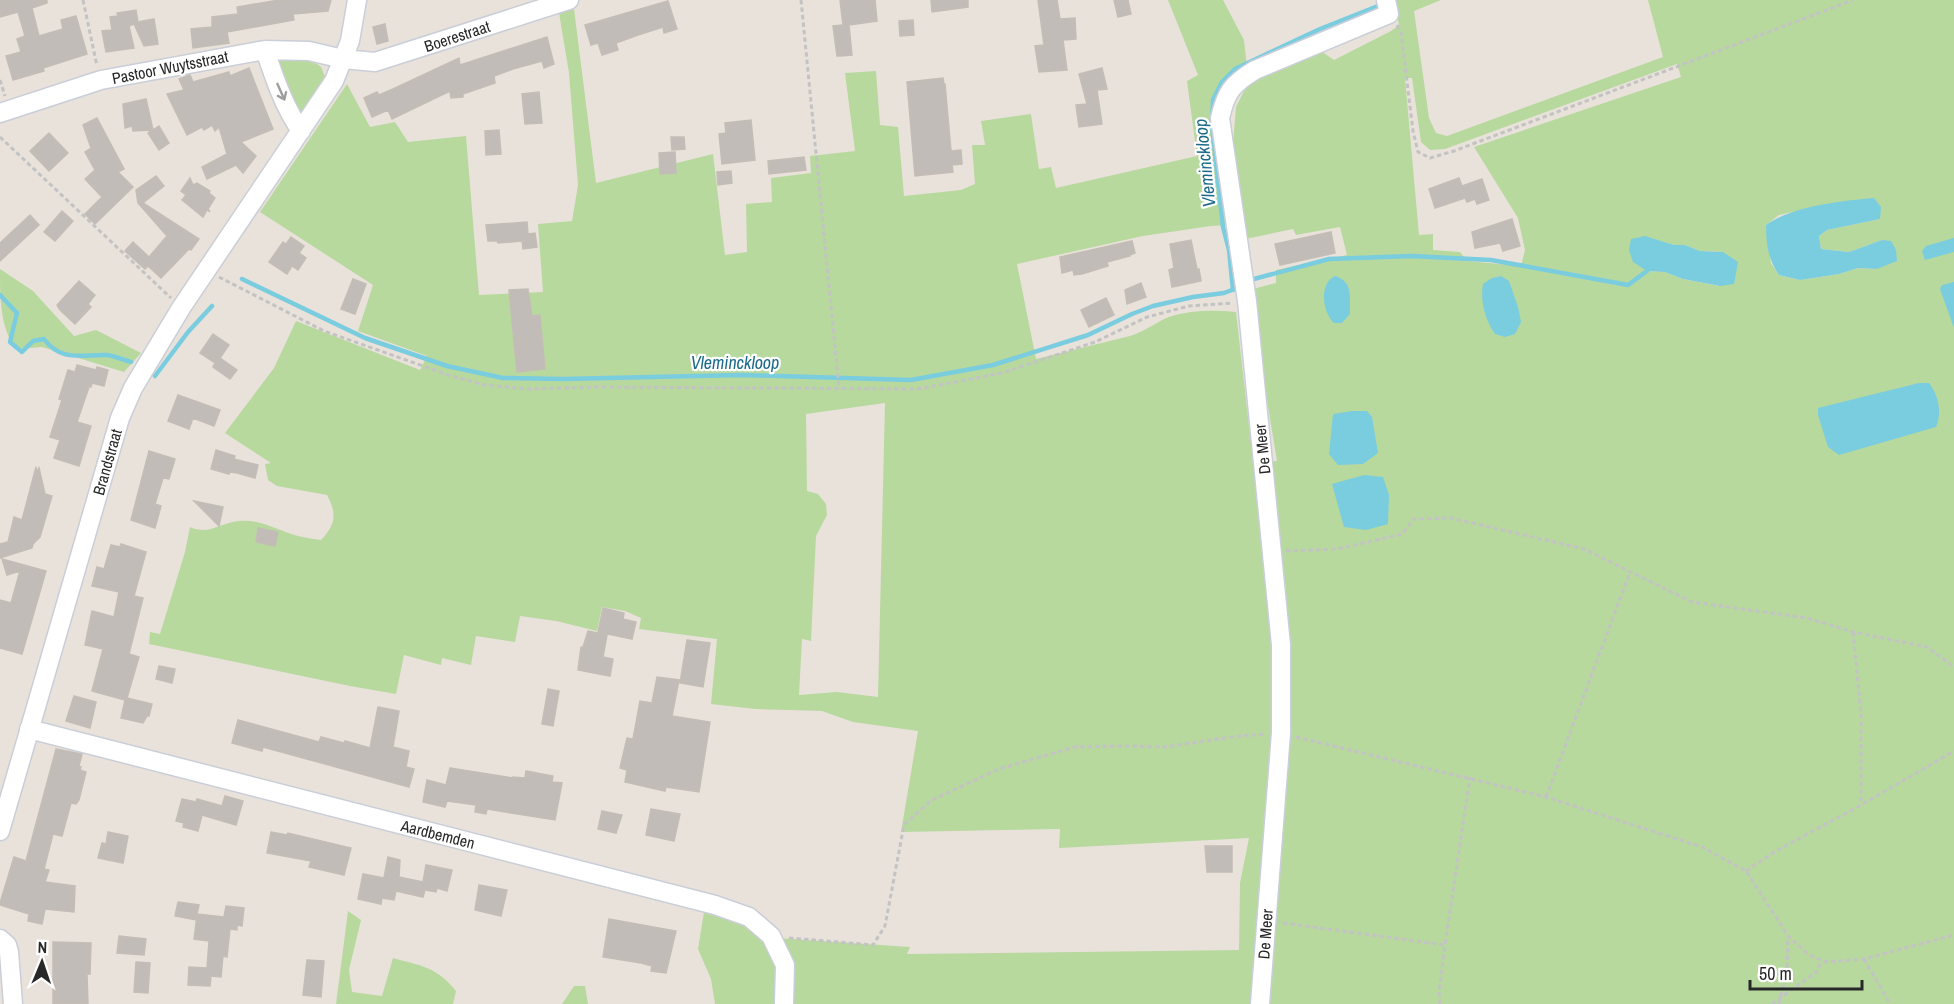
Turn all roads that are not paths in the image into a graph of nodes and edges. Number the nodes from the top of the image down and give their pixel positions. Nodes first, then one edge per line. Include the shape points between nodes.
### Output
1 (357, 0) edge
2 (569, 0) edge
3 (1388, 7) edge
4 (265, 50) junction
5 (343, 59) junction
6 (0, 113) edge
7 (301, 131) junction
8 (29, 729) junction
9 (1, 822) edge
10 (0, 939) edge
11 (12, 1004) edge
12 (784, 1004) edge
13 (1260, 1004) edge

1 - 5 street, Brandstraat via 354,28
2 - 5 street, Boerestraat via 388,59
3 - 13 street, De Meer via 1236,81 1225,97 1220,118 1247,302 1281,645 1281,733
4 - 5 street, Pastoor Wuytsstraat via 309,51
4 - 6 street, Pastoor Wuytsstraat via 101,81
4 -> 7 street
5 - 7 street, Brandstraat via 334,81
7 - 8 street, Brandstraat via 181,308 133,388 120,418
8 - 9 street, Brandstraat
8 - 12 street, Aardbemden via 715,905 749,917 771,936 785,965
10 - 11 street via 9,952

